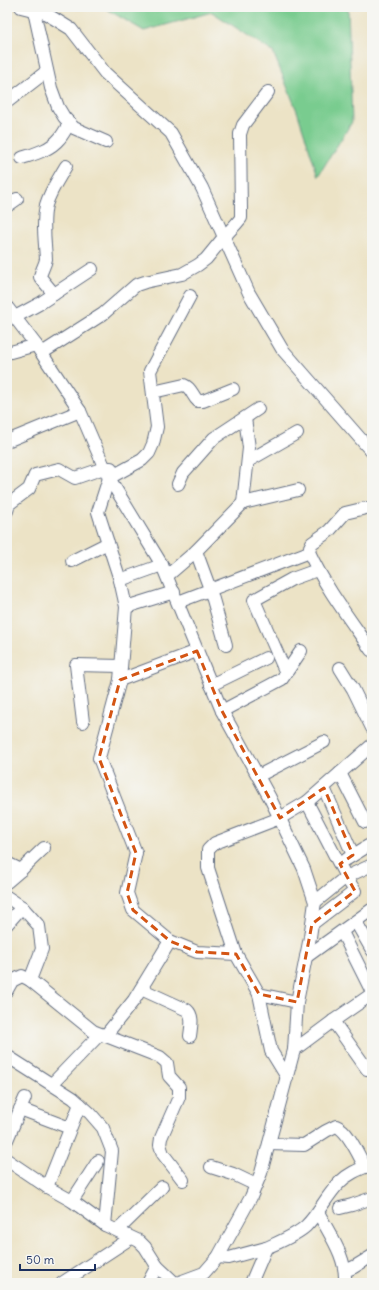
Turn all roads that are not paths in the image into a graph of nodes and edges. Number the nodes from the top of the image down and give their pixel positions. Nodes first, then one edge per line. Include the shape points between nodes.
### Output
1 (21, 7) edge
2 (34, 11) junction
3 (47, 71) junction
4 (268, 92) dead end
5 (7, 102) edge
6 (70, 123) junction
7 (106, 142) dead end
8 (22, 158) dead end
9 (66, 166) dead end
10 (17, 199) dead end
11 (7, 206) edge
12 (224, 237) junction
13 (92, 269) dead end
14 (54, 294) junction
15 (190, 296) dead end
16 (7, 307) edge
17 (15, 317) junction
18 (39, 349) junction
19 (7, 353) edge
20 (233, 389) dead end
21 (153, 392) junction
22 (258, 409) dead end
23 (80, 411) junction
24 (245, 418) junction
25 (297, 433) dead end
26 (7, 441) edge
27 (372, 452) edge
28 (248, 461) junction
29 (106, 473) junction
30 (178, 484) dead end
31 (298, 490) dead end
32 (243, 503) junction
33 (366, 508) dead end
34 (7, 511) edge
35 (108, 543) junction
36 (196, 551) junction
37 (309, 552) junction
38 (72, 561) dead end
39 (164, 570) junction
40 (317, 570) junction
41 (120, 580) junction
42 (210, 589) junction
43 (176, 597) junction
44 (126, 606) junction
45 (226, 645) dead end
46 (372, 650) edge
47 (197, 651) junction
48 (301, 651) dead end
49 (266, 658) dead end
50 (122, 666) junction
51 (340, 668) dead end
52 (286, 672) junction
53 (120, 680) junction
54 (211, 685) junction
55 (222, 711) junction
56 (83, 722) dead end
57 (372, 728) edge
58 (324, 742) dead end
59 (372, 745) edge
60 (340, 773) junction
61 (258, 776) junction
62 (324, 788) junction
63 (307, 802) junction
64 (280, 818) junction
65 (365, 822) dead end
66 (368, 846) dead end
67 (44, 848) dead end
68 (353, 855) junction
69 (7, 863) edge
70 (340, 864) junction
71 (372, 865) edge
72 (21, 870) junction
73 (346, 877) junction
74 (7, 882) edge
75 (7, 897) edge
76 (316, 902) junction
77 (22, 907) junction
78 (371, 910) edge
79 (356, 922) junction
80 (7, 924) edge
81 (312, 924) junction
82 (342, 932) junction
83 (170, 941) junction
84 (372, 950) edge
85 (236, 954) junction
86 (306, 957) junction
87 (30, 980) junction
88 (141, 988) junction
89 (7, 990) edge
90 (372, 993) edge
91 (259, 994) junction
92 (297, 1002) junction
93 (333, 1021) junction
94 (103, 1035) junction
95 (190, 1036) dead end
96 (294, 1050) junction
97 (7, 1056) edge
98 (367, 1069) dead end
99 (287, 1077) junction
100 (52, 1084) junction
101 (80, 1104) junction
102 (70, 1128) junction
103 (7, 1140) edge
104 (269, 1144) junction
105 (7, 1160) edge
106 (98, 1161) dead end
107 (369, 1166) edge
108 (211, 1167) dead end
109 (183, 1180) dead end
110 (256, 1185) junction
111 (47, 1187) junction
112 (162, 1187) dead end
113 (372, 1198) edge
114 (72, 1201) junction
115 (340, 1208) dead end
116 (318, 1212) junction
117 (105, 1225) junction
118 (118, 1230) junction
119 (131, 1238) junction
120 (266, 1248) junction
121 (372, 1256) edge
122 (218, 1257) junction
123 (157, 1266) junction
124 (345, 1277) edge
125 (182, 1282) edge
126 (62, 1283) edge
127 (148, 1283) edge
128 (251, 1283) edge

1 - 2 street
2 - 3 street
2 - 12 street via 45,13 71,29 105,73 171,133 202,188
3 - 5 street
3 - 6 street via 58,107
4 - 12 street via 243,125 240,134 241,218
6 - 7 street via 74,128
6 - 8 street via 59,140 42,151
9 - 14 street via 50,195 44,224 46,264 40,276
10 - 11 street
12 - 18 street via 198,266 182,274 136,285 103,314
12 - 27 street via 249,292 282,349
13 - 14 street
14 - 17 street
15 - 21 street via 150,371
16 - 17 street
17 - 18 street
18 - 19 street
18 - 23 street
20 - 21 street via 203,401 198,401 192,390 184,385
21 - 29 street via 157,427 149,453 126,469
22 - 24 street
23 - 26 street
23 - 29 street
24 - 28 street
24 - 30 street via 214,438 183,473
25 - 28 street
28 - 32 street
29 - 34 street via 75,478 59,469 35,475 29,489 9,504
29 - 35 street via 98,512
29 - 39 street
31 - 32 street
32 - 36 street
33 - 37 street via 345,513 329,531 312,543
35 - 38 street
35 - 41 street
36 - 39 street
36 - 42 street
37 - 40 street
37 - 42 street
39 - 41 street
39 - 43 street
40 - 46 street via 339,606
40 - 52 street via 292,579 254,600
41 - 44 street
42 - 43 street
42 - 45 street
43 - 44 street
43 - 47 street
44 - 50 street
47 - 53 street
47 - 54 street
48 - 52 street
49 - 54 street
50 - 53 street
50 - 56 street via 76,665
51 - 57 street
52 - 55 street via 282,678
53 - 83 street via 99,758 136,853 127,893 133,910
54 - 55 street
55 - 61 street
58 - 61 street
59 - 60 street
60 - 62 street
60 - 65 street
61 - 64 street
62 - 63 street
62 - 68 street
63 - 64 street
63 - 70 street
64 - 76 street
64 - 85 street via 215,843 208,850 208,868
66 - 68 street
67 - 72 street
68 - 70 street
69 - 72 street
70 - 73 street
71 - 73 street
72 - 74 street
73 - 76 street
73 - 81 street via 355,891
75 - 77 street
76 - 81 street
77 - 80 street
77 - 87 street via 39,926 42,949
78 - 79 street
79 - 82 street
79 - 84 street
81 - 86 street
82 - 86 street
82 - 90 street
83 - 85 street via 197,952
83 - 88 street
85 - 91 street
86 - 92 street
87 - 89 street via 22,976 12,981
87 - 94 street via 93,1031
88 - 94 street via 130,1005
88 - 95 street via 190,1013
90 - 93 street
91 - 92 street
91 - 99 street via 271,1051
92 - 96 street
93 - 96 street
93 - 98 street
94 - 100 street
94 - 109 street via 160,1057 167,1063 169,1076 179,1087 179,1097 160,1146
96 - 99 street
97 - 100 street
99 - 104 street
100 - 101 street
101 - 102 street
101 - 117 street via 103,1128 112,1151
102 - 103 street via 22,1104
102 - 111 street
104 - 107 street via 304,1145 326,1130 341,1127
104 - 110 street
105 - 111 street
106 - 114 street
107 - 116 street via 353,1172 340,1182
108 - 110 street
110 - 122 street
111 - 114 street
112 - 118 street
113 - 115 street
114 - 117 street
116 - 120 street via 295,1234
116 - 124 street via 343,1260
117 - 118 street
118 - 119 street
119 - 123 street via 145,1247
119 - 126 street
120 - 122 street via 229,1258
120 - 128 street
121 - 124 street via 354,1267
122 - 125 street via 204,1273
123 - 125 street
123 - 127 street

